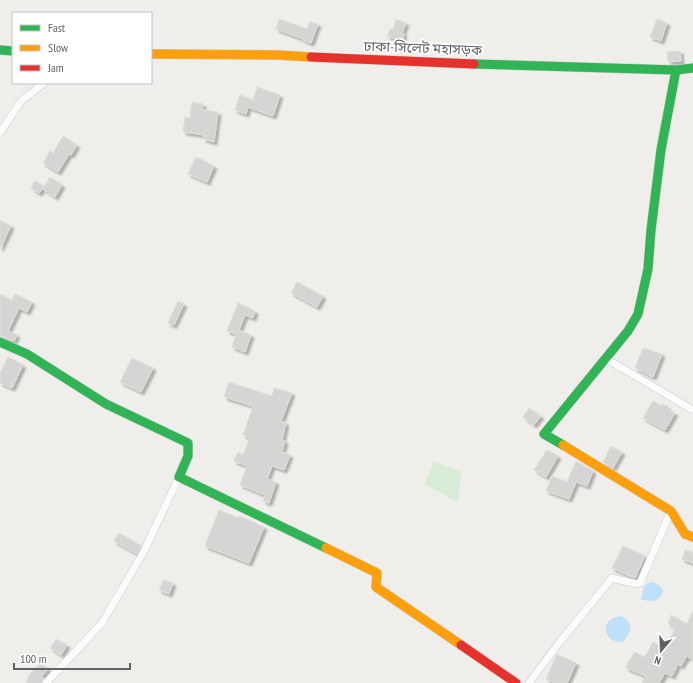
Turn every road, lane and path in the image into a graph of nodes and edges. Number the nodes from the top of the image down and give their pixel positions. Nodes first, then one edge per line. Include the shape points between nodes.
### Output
1 (0, 50) edge
2 (12, 51) edge
3 (152, 54) edge
4 (693, 68) edge
5 (676, 70) junction
6 (43, 84) edge
7 (0, 133) edge
8 (0, 342) edge
9 (605, 358) junction
10 (693, 410) edge
11 (179, 477) junction
12 (671, 512) junction
13 (693, 537) edge
14 (46, 683) edge
15 (516, 683) edge
16 (529, 683) edge

1 - 2 main road
3 - 5 main road, ঢাকা-সিলেট মহাসড়ক via 277,55
4 - 5 main road, ঢাকা-সিলেট মহাসড়ক
5 - 9 main road via 661,150 648,269 638,314 628,331
6 - 7 street via 21,101
8 - 11 main road via 27,354 106,404 188,443 188,458
9 - 10 street
9 - 12 main road via 544,434
11 - 14 street via 144,552 102,623
11 - 15 main road via 378,573 376,587
12 - 13 main road via 685,534
12 - 16 street via 640,583 612,578

